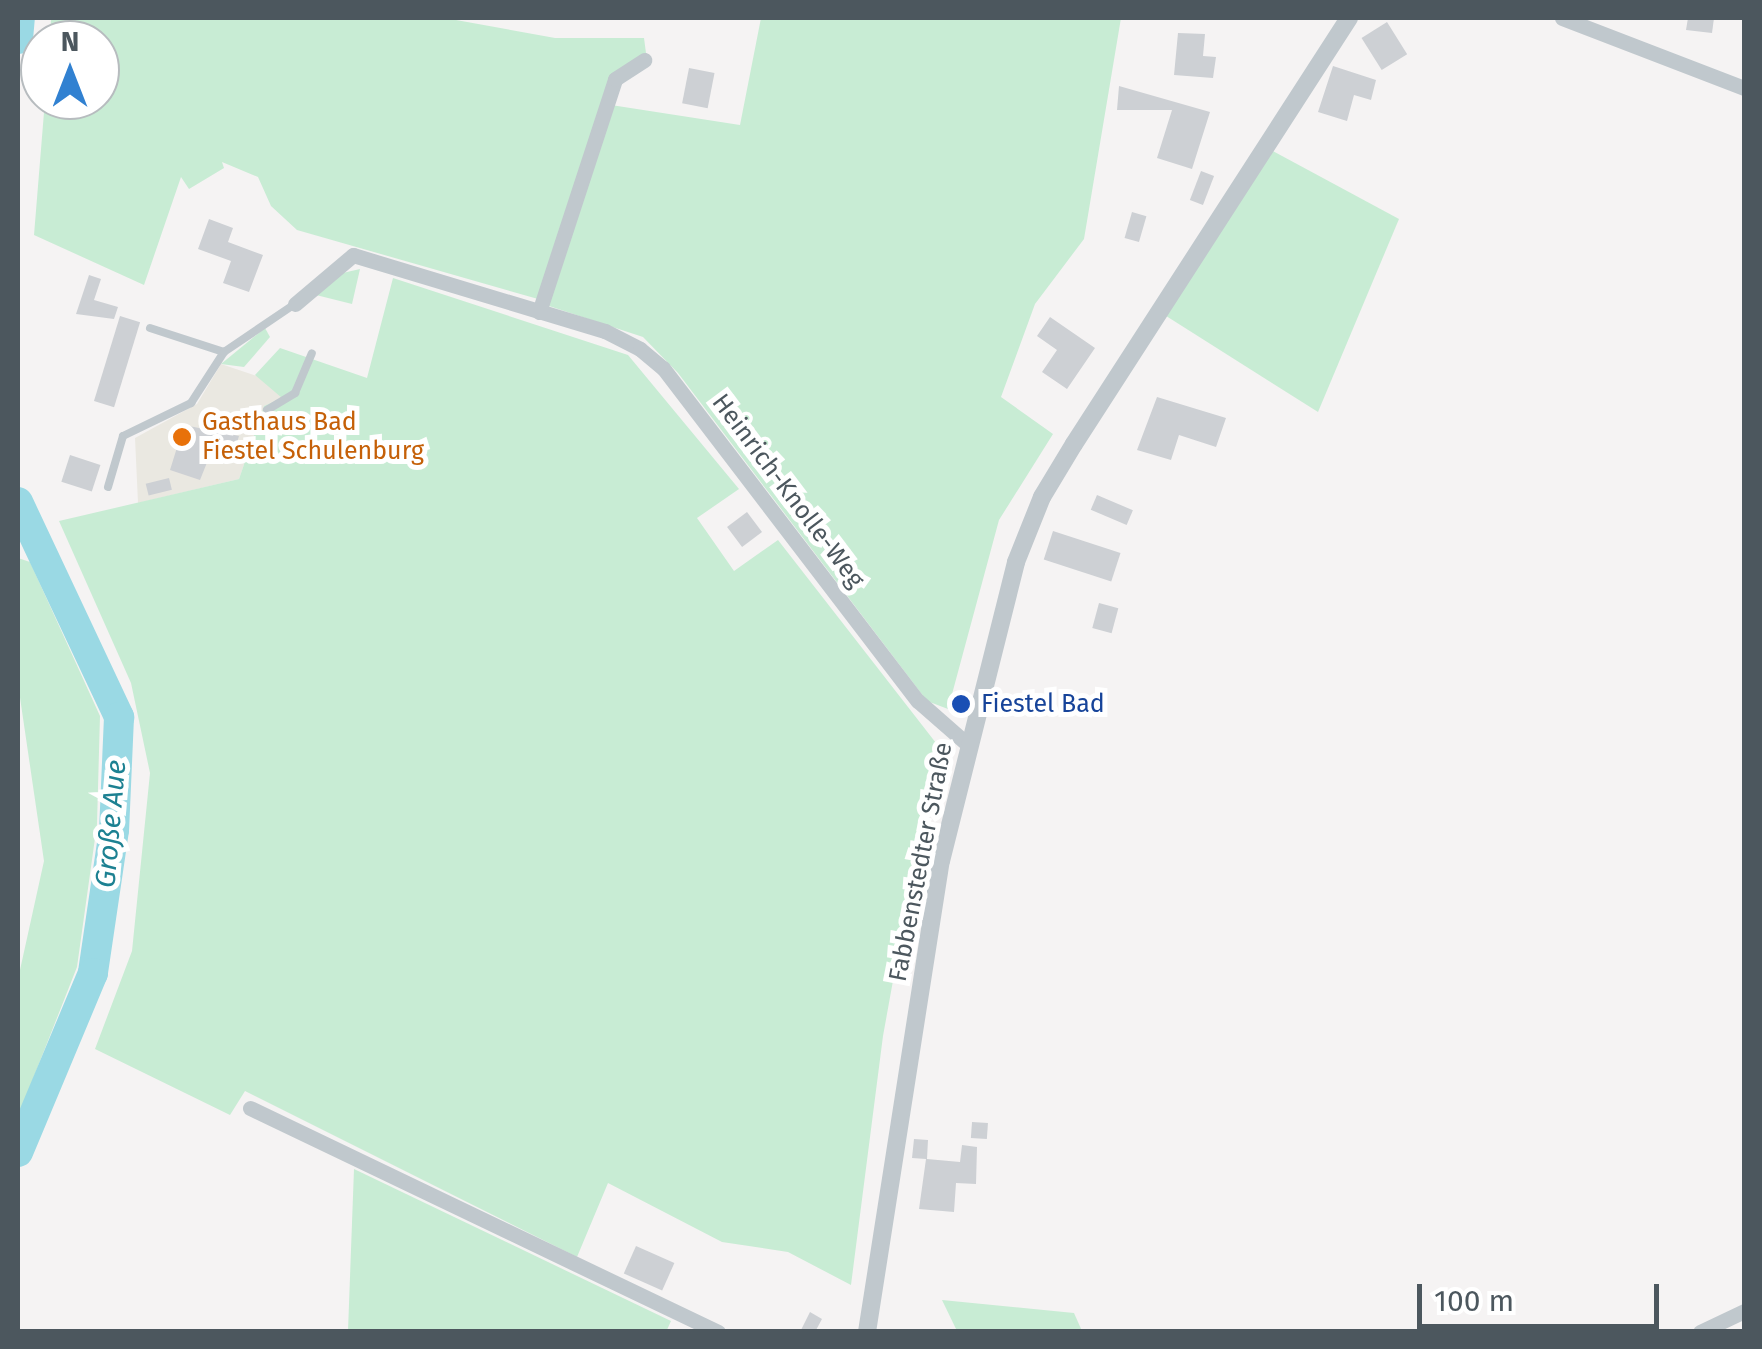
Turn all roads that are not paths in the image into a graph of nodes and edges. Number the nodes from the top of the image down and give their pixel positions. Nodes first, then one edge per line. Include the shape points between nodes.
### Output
1 (1349, 18) edge
2 (1562, 18) edge
3 (644, 60) dead end
4 (1744, 88) edge
5 (295, 304) joint
6 (538, 312) junction
7 (150, 328) dead end
8 (224, 352) junction
9 (312, 353) dead end
10 (267, 410) dead end
11 (108, 487) dead end
12 (968, 744) junction
13 (250, 1108) dead end
14 (1744, 1313) edge
15 (718, 1332) edge
16 (867, 1332) edge
17 (1700, 1332) edge

1 - 12 street, Fabbenstedter Straße via 1042,497 1016,562
2 - 4 street
3 - 6 street via 615,79
5 - 6 street, Heinrich-Knolle-Weg via 353,255
5 - 8 lane
6 - 12 street, Heinrich-Knolle-Weg via 605,331 663,368 918,701
7 - 8 lane
8 - 11 lane via 191,403 123,436
9 - 10 lane via 295,393
12 - 16 street, Fabbenstedter Straße via 941,862
13 - 15 street
14 - 17 street

